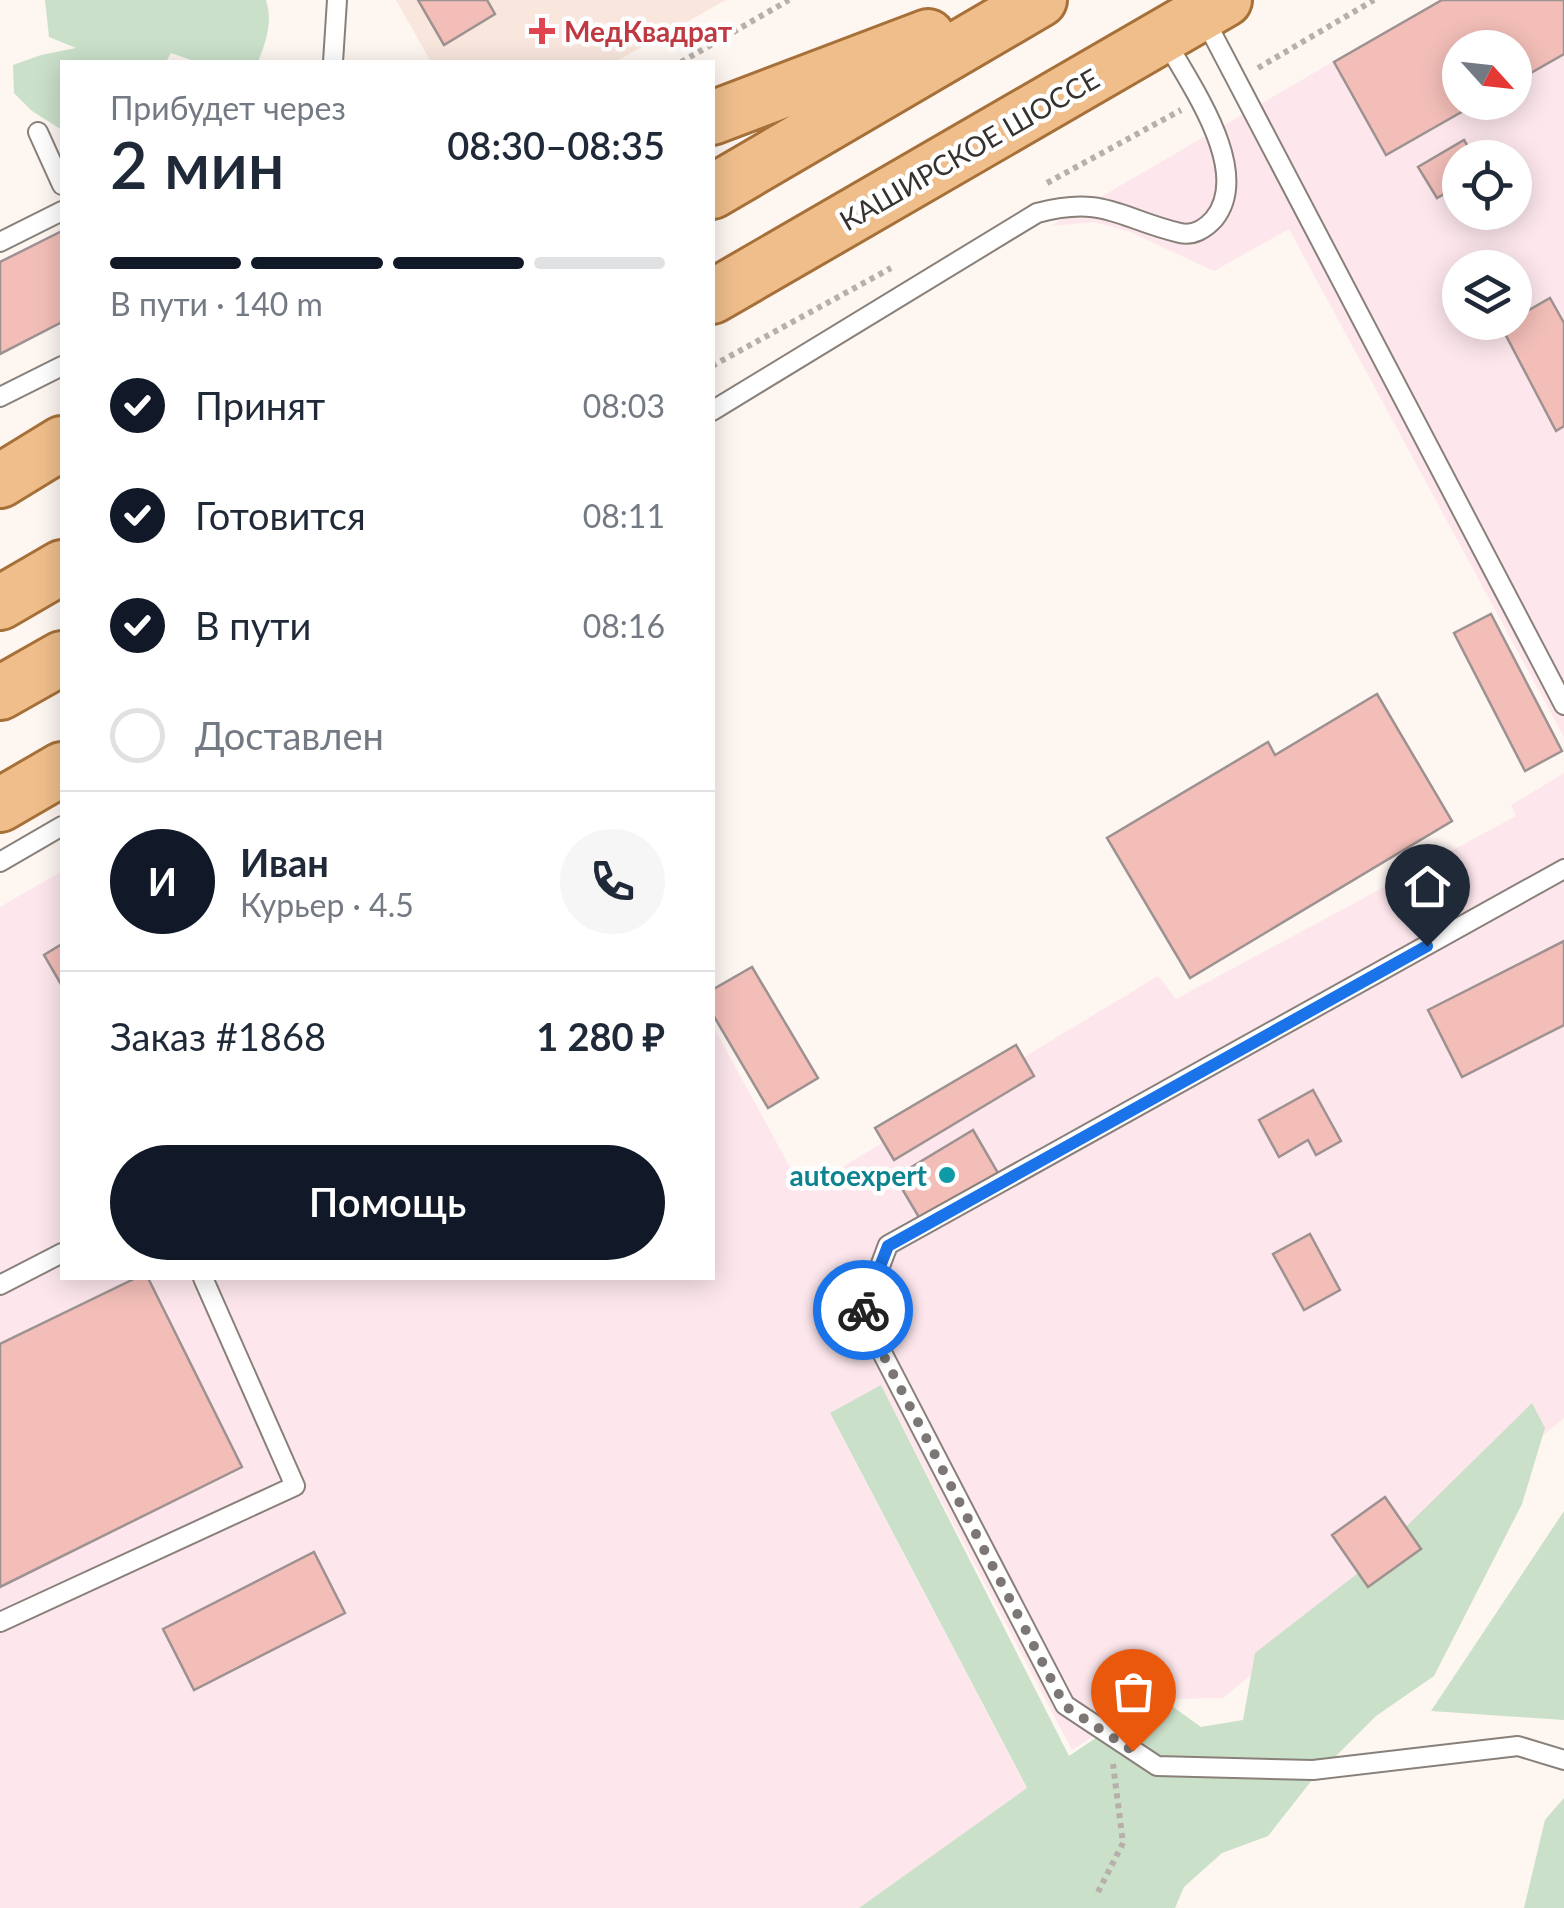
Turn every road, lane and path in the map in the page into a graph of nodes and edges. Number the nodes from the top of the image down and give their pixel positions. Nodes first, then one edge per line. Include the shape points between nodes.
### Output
1 (337, 0) edge
2 (789, 0) edge
3 (1023, 0) edge
4 (1040, 0) edge
5 (1197, 17) edge
6 (334, 60) edge
7 (684, 60) edge
8 (715, 117) edge
9 (38, 132) dead end
10 (60, 181) edge
11 (715, 190) edge
12 (60, 212) edge
13 (0, 242) edge
14 (726, 293) edge
15 (60, 367) edge
16 (0, 397) edge
17 (715, 408) edge
18 (60, 444) edge
19 (0, 481) edge
20 (60, 568) edge
21 (0, 603) edge
22 (60, 659) edge
23 (0, 692) edge
24 (1564, 705) edge
25 (60, 770) edge
26 (0, 805) edge
27 (60, 827) edge
28 (0, 862) edge
29 (1564, 869) edge
30 (60, 1253) edge
31 (204, 1280) edge
32 (0, 1285) edge
33 (0, 1622) edge
34 (1109, 1736) junction
35 (1564, 1760) edge
36 (1098, 1892) dead end

1 - 6 lane
2 - 7 path
3 - 8 main road
4 - 11 main road
5 - 14 main road, КАШИРСКОЕ ШОССЕ
5 - 17 lane via 1212,124 1226,165 1226,194 1204,229 1184,234 1114,210 1070,204 1037,212
5 - 24 lane
9 - 10 lane
12 - 13 lane
15 - 16 lane
18 - 19 main road
20 - 21 main road
22 - 23 main road
25 - 26 main road
27 - 28 lane
29 - 34 lane via 888,1246 862,1314 1065,1706
30 - 32 lane
31 - 33 lane via 294,1486
34 - 35 lane via 1156,1766 1312,1770 1518,1746
34 - 36 path via 1122,1843

